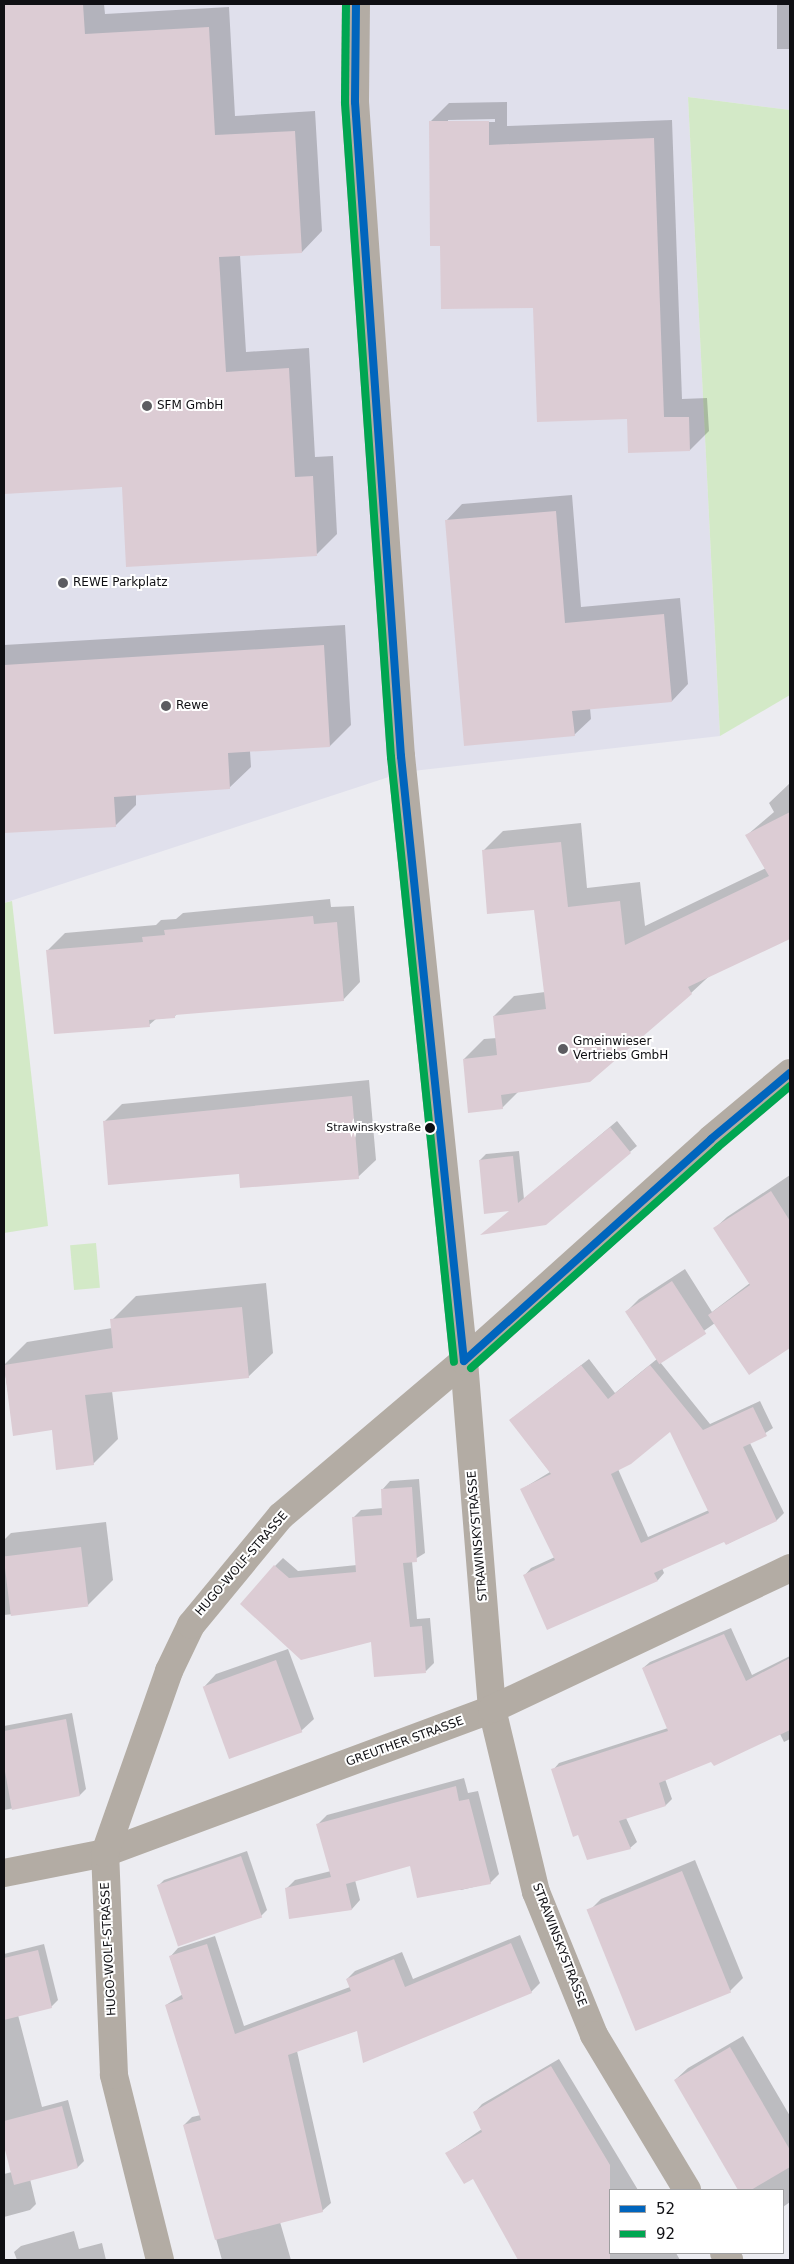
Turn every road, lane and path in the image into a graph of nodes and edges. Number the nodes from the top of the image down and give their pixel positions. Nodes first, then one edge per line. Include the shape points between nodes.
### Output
1 (356, 4) edge
2 (790, 1073) edge
3 (464, 1361) junction
4 (790, 1568) edge
5 (492, 1709) junction
6 (105, 1853) junction
7 (4, 1873) edge
8 (686, 2189) edge
9 (160, 2260) edge

1 - 3 street, STRAWINSKYSTRASSE via 355,102 400,756
2 - 3 street, HUGO-WOLF-STRASSE via 710,1140
3 - 5 street, STRAWINSKYSTRASSE
3 - 6 street, HUGO-WOLF-STRASSE via 281,1516 190,1625 169,1671
4 - 5 street, GREUTHER STRASSE
5 - 6 street, GREUTHER STRASSE
5 - 8 street, STRAWINSKYSTRASSE via 540,1901 594,2035
6 - 7 street, GREUTHER STRASSE
6 - 9 street, HUGO-WOLF-STRASSE via 114,2074

